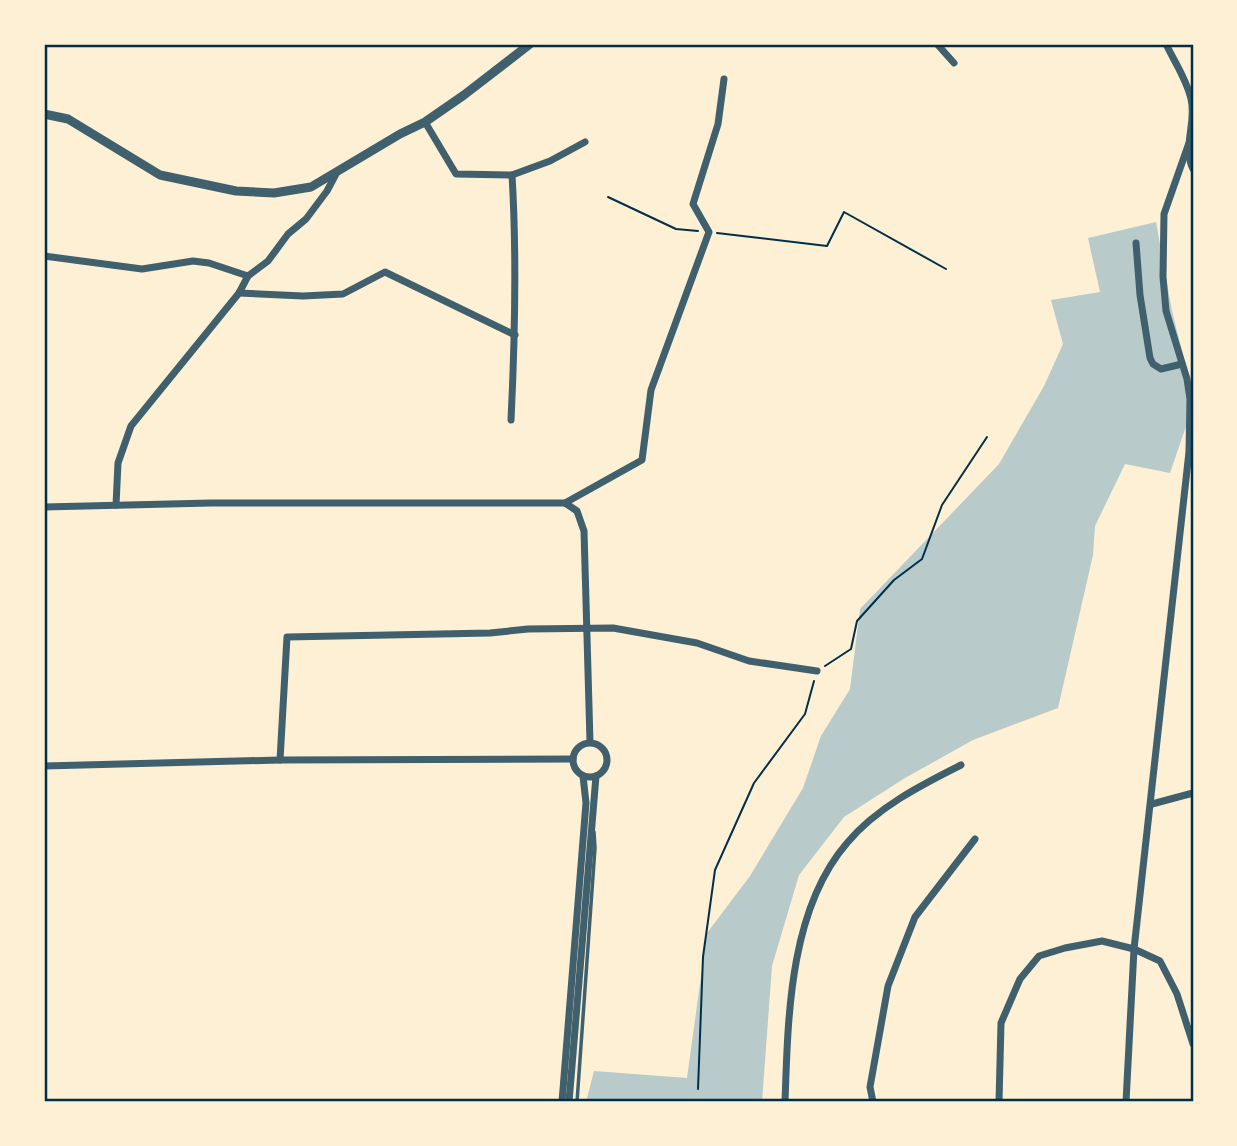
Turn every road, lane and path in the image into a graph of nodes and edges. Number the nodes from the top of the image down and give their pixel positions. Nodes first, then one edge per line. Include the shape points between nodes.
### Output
1 (530, 44) edge
2 (937, 44) edge
3 (1166, 44) edge
4 (954, 63) dead end
5 (724, 79) dead end
6 (44, 114) edge
7 (425, 122) junction
8 (585, 142) dead end
9 (1189, 143) junction
10 (1193, 169) edge
11 (337, 172) junction
12 (512, 175) junction
13 (608, 197) dead end
14 (709, 232) junction
15 (1136, 243) dead end
16 (44, 256) edge
17 (946, 269) dead end
18 (248, 276) junction
19 (239, 293) junction
20 (515, 335) junction
21 (1182, 364) junction
22 (512, 419) dead end
23 (1191, 426) edge
24 (987, 437) dead end
25 (565, 503) junction
26 (116, 505) junction
27 (44, 507) edge
28 (586, 628) junction
29 (817, 671) junction
30 (590, 742) junction
31 (573, 759) junction
32 (280, 760) junction
33 (961, 765) dead end
34 (44, 766) edge
35 (583, 776) junction
36 (596, 776) junction
37 (1193, 793) edge
38 (592, 798) junction
39 (1152, 804) junction
40 (975, 839) dead end
41 (1134, 948) junction
42 (1193, 1044) edge
43 (698, 1088) dead end
44 (562, 1102) edge
45 (569, 1102) edge
46 (577, 1102) edge
47 (785, 1102) edge
48 (873, 1102) edge
49 (999, 1102) edge
50 (1126, 1102) edge

1 - 7 street
2 - 4 street
3 - 9 street via 1192,100
5 - 14 street via 718,124 693,204
6 - 11 street via 68,120 160,176 236,191 274,193 310,187
7 - 11 street
7 - 12 street via 456,174
8 - 12 street
9 - 10 street
9 - 21 street via 1164,214 1166,311
11 - 18 street via 306,219
12 - 20 street
13 - 14 path via 676,229
14 - 17 path via 827,246 845,212
14 - 25 street via 651,390 642,460
15 - 21 street via 1150,358 1161,369
16 - 18 street via 142,269 193,261
18 - 19 street
19 - 20 street via 343,294 385,271
19 - 26 street via 131,426 118,463
20 - 22 street
21 - 23 street
23 - 39 street
24 - 29 path via 942,505 922,559 894,580 857,621 851,649
25 - 26 street
25 - 28 street via 582,519
26 - 27 street
28 - 29 street via 613,628 697,643 749,661
28 - 30 street
28 - 32 street via 287,638
29 - 43 path via 805,714 754,783 715,870 703,957
30 - 31 street via 576,749
30 - 36 street via 604,749 607,759
31 - 32 street
31 - 35 street
32 - 34 street
33 - 47 street via 871,820 847,842 816,893 793,977
35 - 36 street
35 - 44 street via 586,803
36 - 38 street
37 - 39 street
38 - 45 street
38 - 46 lane via 595,848
39 - 41 street
40 - 48 street via 915,917 888,986 870,1087
41 - 42 street via 1160,961 1177,994
41 - 49 street via 1102,941 1039,956 1020,979 1001,1023
41 - 50 street

